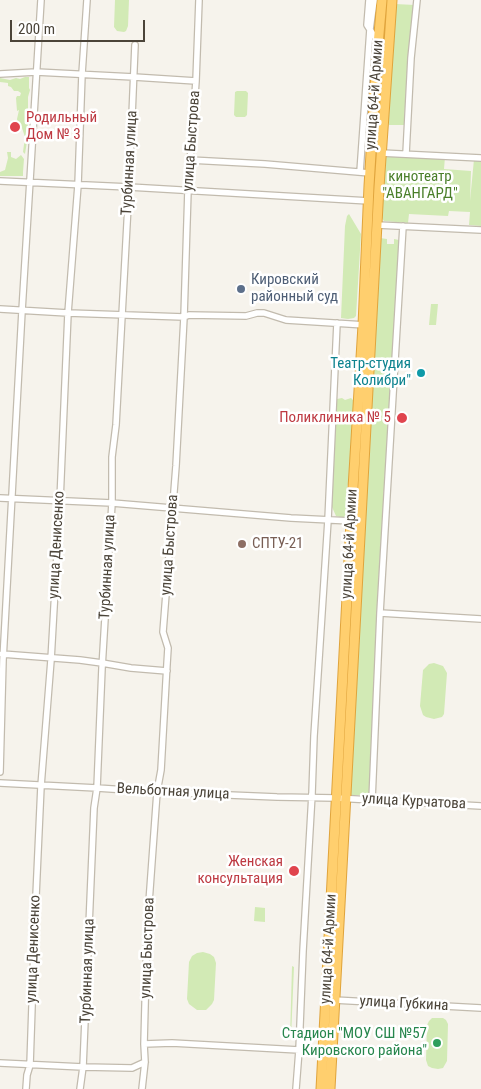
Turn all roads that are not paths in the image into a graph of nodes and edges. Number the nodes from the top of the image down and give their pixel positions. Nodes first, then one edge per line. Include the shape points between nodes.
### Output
1 (41, 0) edge
2 (87, 0) edge
3 (199, 0) edge
4 (369, 0) edge
5 (374, 0) edge
6 (382, 0) edge
7 (392, 0) edge
8 (417, 0) edge
9 (370, 29) junction
10 (378, 44) junction
11 (134, 45) dead end
12 (36, 72) junction
13 (0, 74) edge
14 (82, 74) junction
15 (134, 76) junction
16 (196, 81) junction
17 (381, 153) junction
18 (406, 154) junction
19 (481, 158) edge
20 (190, 160) junction
21 (360, 172) junction
22 (370, 173) junction
23 (0, 181) edge
24 (30, 182) junction
25 (78, 185) junction
26 (129, 187) junction
27 (188, 190) junction
28 (369, 201) junction
29 (377, 225) junction
30 (403, 226) junction
31 (481, 230) edge
32 (0, 309) edge
33 (22, 311) junction
34 (68, 313) junction
35 (122, 315) junction
36 (184, 317) junction
37 (337, 323) junction
38 (368, 325) junction
39 (357, 418) junction
40 (367, 419) junction
41 (0, 498) edge
42 (12, 498) junction
43 (60, 501) junction
44 (112, 503) junction
45 (173, 508) junction
46 (328, 520) junction
47 (351, 521) junction
48 (380, 613) junction
49 (481, 619) edge
50 (2, 654) edge
51 (50, 658) junction
52 (102, 663) junction
53 (167, 671) junction
54 (0, 772) edge
55 (0, 783) edge
56 (41, 786) junction
57 (97, 788) junction
58 (157, 792) junction
59 (312, 798) junction
60 (336, 798) junction
61 (346, 798) junction
62 (372, 800) junction
63 (481, 806) edge
64 (330, 1000) junction
65 (481, 1008) edge
66 (144, 1044) junction
67 (299, 1050) junction
68 (145, 1062) junction
69 (0, 1063) edge
70 (30, 1065) junction
71 (84, 1067) junction
72 (26, 1089) edge
73 (80, 1089) edge
74 (142, 1089) edge
75 (296, 1089) edge
76 (321, 1089) edge
77 (330, 1089) edge

1 - 12 street
2 - 14 street, улица Денисенко
3 - 16 street, улица Быстрова
4 - 9 street via 367,25
5 - 9 street
6 - 10 highway, улица 64-й Армии
7 - 17 highway, улица 64-й Армии
8 - 18 street
9 - 10 street
9 - 21 street
10 - 22 highway, улица 64-й Армии
11 - 15 street, Турбинная улица
12 - 13 street
12 - 14 street
12 - 24 street
14 - 15 street
14 - 25 street, улица Денисенко
15 - 16 street
15 - 26 street, Турбинная улица
16 - 20 street, улица Быстрова
17 - 18 street
17 - 29 highway, улица 64-й Армии
18 - 19 street
20 - 21 street
20 - 27 street, улица Быстрова
21 - 22 street
22 - 28 highway, улица 64-й Армии
23 - 24 street
24 - 25 street
24 - 33 street
25 - 26 street
25 - 34 street, улица Денисенко
26 - 27 street
26 - 35 street, Турбинная улица
27 - 28 street
27 - 36 street, улица Быстрова
28 - 38 highway, улица 64-й Армии
29 - 30 street
29 - 38 highway, улица 64-й Армии
30 - 31 street
30 - 48 street
32 - 33 street
33 - 34 street
33 - 42 street
34 - 35 street
34 - 43 street, улица Денисенко
35 - 36 street
35 - 44 street, Турбинная улица
36 - 37 street via 264,313 286,320
36 - 45 street, улица Быстрова
37 - 38 street
37 - 46 street, улица 64-й Армии
38 - 39 highway, улица 64-й Армии
38 - 40 highway, улица 64-й Армии
39 - 40 highway
39 - 47 highway, улица 64-й Армии
40 - 61 highway, улица 64-й Армии
41 - 42 street
42 - 43 street
42 - 50 street
43 - 44 street
43 - 51 street, улица Денисенко
44 - 45 street
44 - 52 street, Турбинная улица
45 - 46 street
45 - 53 street, улица Быстрова via 163,632 168,648
46 - 47 street
46 - 59 street, улица 64-й Армии
47 - 60 highway, улица 64-й Армии
48 - 49 street
48 - 62 street
50 - 51 street
50 - 54 street
51 - 52 street
51 - 56 street, улица Денисенко
52 - 53 street
52 - 57 street, Турбинная улица
53 - 58 street, улица Быстрова
55 - 56 street, Вельботная улица
56 - 57 street, Вельботная улица
56 - 70 street, улица Денисенко
57 - 58 street, Вельботная улица
57 - 71 street, Турбинная улица
58 - 59 street, Вельботная улица
58 - 66 street, улица Быстрова via 147,930
59 - 60 street, Вельботная улица
59 - 67 street, улица 64-й Армии
60 - 61 street, Вельботная улица
60 - 64 highway, улица 64-й Армии
61 - 62 street, улица Курчатова
61 - 64 highway, улица 64-й Армии
62 - 63 street, улица Курчатова
64 - 65 street, улица Губкина
64 - 76 highway, улица 64-й Армии
64 - 77 highway, улица 64-й Армии
66 - 67 street
66 - 68 street, улица Быстрова
67 - 75 street, улица 64-й Армии
68 - 71 street via 132,1068
68 - 74 street, улица Быстрова
69 - 70 street
70 - 71 street
70 - 72 street, улица Денисенко
71 - 73 street, Турбинная улица

